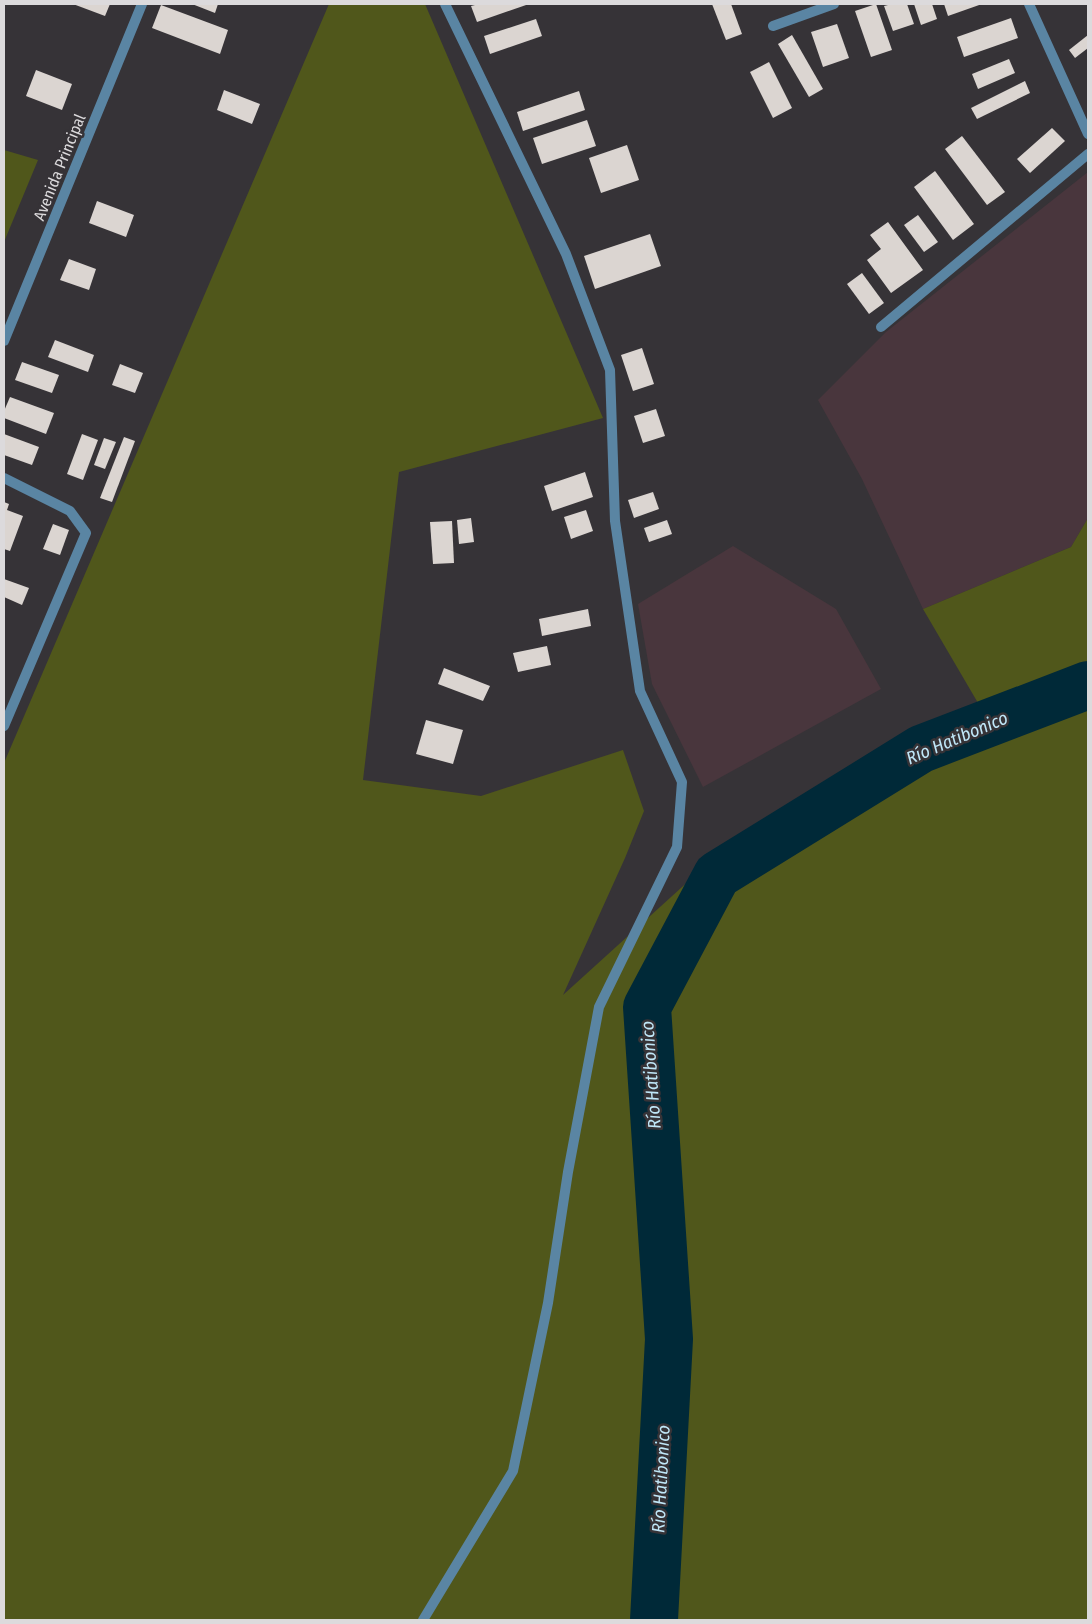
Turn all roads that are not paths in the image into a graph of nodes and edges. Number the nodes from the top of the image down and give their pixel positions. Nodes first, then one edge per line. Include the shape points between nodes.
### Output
1 (142, 4) edge
2 (445, 4) edge
3 (834, 4) edge
4 (1028, 4) edge
5 (773, 26) dead end
6 (1088, 134) edge
7 (1088, 154) edge
8 (881, 327) dead end
9 (4, 341) edge
10 (4, 478) edge
11 (4, 726) edge
12 (423, 1620) edge

1 - 9 street, Avenida Principal
2 - 12 street via 566,254 610,370 615,521 640,691 682,782 677,846 599,1006 548,1303 513,1471
3 - 5 street
4 - 6 street
7 - 8 street
10 - 11 street via 70,510 86,534

